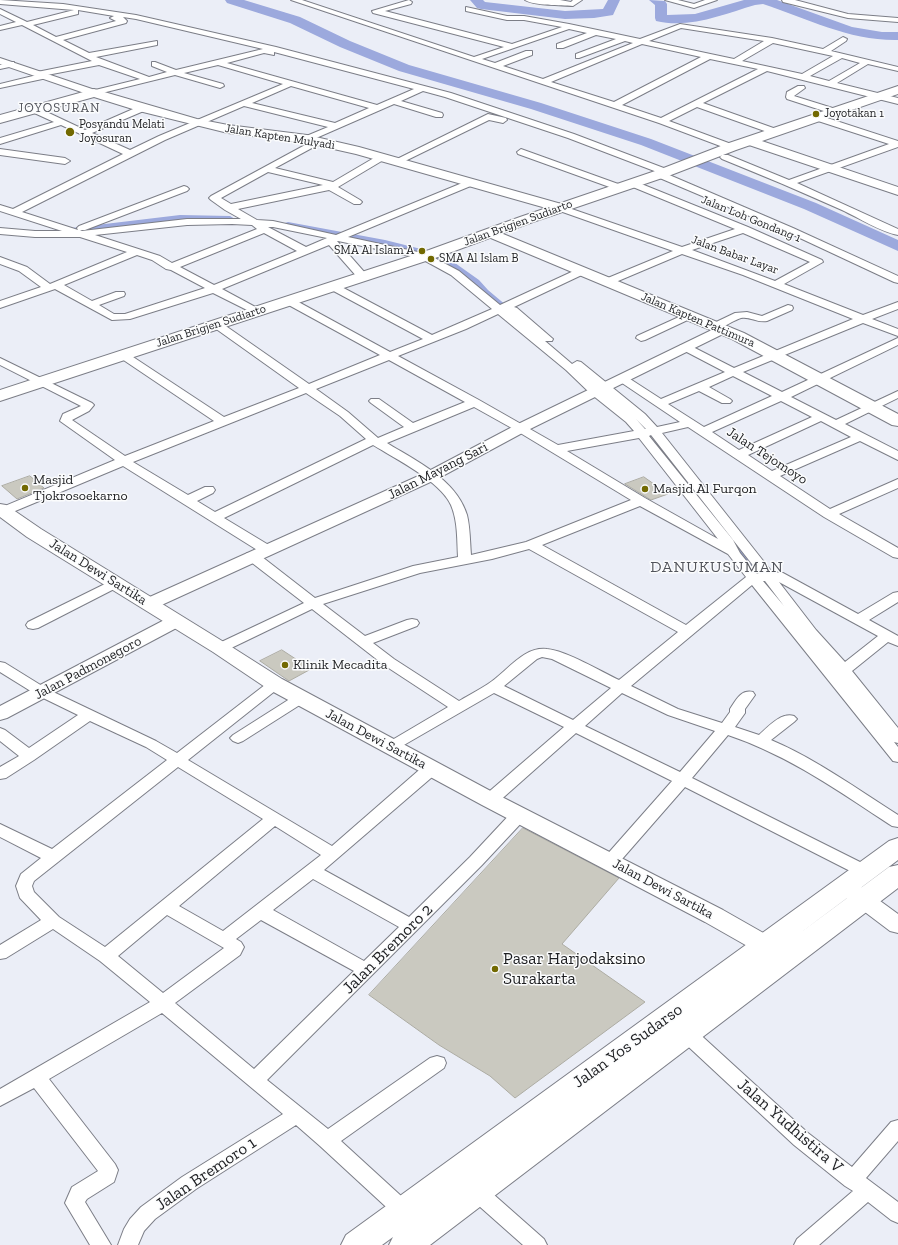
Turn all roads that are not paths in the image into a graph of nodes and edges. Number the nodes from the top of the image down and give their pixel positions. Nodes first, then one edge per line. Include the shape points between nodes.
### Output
1 (295, 0) edge
2 (529, 0) edge
3 (556, 0) edge
4 (578, 0) edge
5 (669, 0) edge
6 (713, 0) edge
7 (786, 0) edge
8 (24, 1) edge
9 (0, 2) edge
10 (13, 2) junction
11 (408, 2) dead end
12 (548, 2) junction
13 (0, 5) edge
14 (467, 5) dead end
15 (75, 12) junction
16 (2, 13) edge
17 (370, 13) junction
18 (350, 18) junction
19 (898, 20) edge
20 (25, 24) junction
21 (86, 25) dead end
22 (569, 26) junction
23 (0, 28) edge
24 (596, 32) junction
25 (46, 34) junction
26 (624, 38) junction
27 (57, 39) junction
28 (843, 39) dead end
29 (772, 40) junction
30 (642, 41) junction
31 (154, 43) dead end
32 (694, 45) dead end
33 (511, 46) junction
34 (560, 46) dead end
35 (719, 50) dead end
36 (733, 52) dead end
37 (824, 52) junction
38 (529, 53) dead end
39 (748, 55) junction
40 (88, 56) junction
41 (579, 56) dead end
42 (709, 56) junction
43 (840, 56) junction
44 (475, 59) junction
45 (0, 61) edge
46 (736, 61) junction
47 (893, 61) dead end
48 (100, 62) junction
49 (218, 62) junction
50 (866, 62) junction
51 (11, 64) junction
52 (154, 64) dead end
53 (496, 66) junction
54 (884, 66) junction
55 (0, 67) edge
56 (766, 68) junction
57 (898, 69) edge
58 (175, 73) junction
59 (42, 75) junction
60 (803, 76) junction
61 (148, 80) junction
62 (543, 82) junction
63 (291, 83) junction
64 (832, 83) junction
65 (0, 86) edge
66 (220, 86) dead end
67 (801, 88) dead end
68 (419, 89) junction
69 (898, 90) edge
70 (94, 92) junction
71 (881, 96) junction
72 (393, 101) junction
73 (898, 101) edge
74 (242, 103) junction
75 (697, 104) junction
76 (614, 106) junction
77 (143, 108) junction
78 (377, 108) junction
79 (34, 109) junction
80 (836, 112) junction
81 (439, 115) dead end
82 (818, 118) junction
83 (0, 119) edge
84 (662, 121) junction
85 (63, 122) junction
86 (196, 122) junction
87 (335, 126) junction
88 (776, 132) junction
89 (85, 133) junction
90 (313, 140) junction
91 (0, 141) edge
92 (750, 141) junction
93 (897, 144) edge
94 (0, 152) edge
95 (521, 152) dead end
96 (728, 152) junction
97 (131, 154) junction
98 (382, 157) junction
99 (65, 161) dead end
100 (398, 161) junction
101 (832, 168) junction
102 (267, 169) junction
103 (663, 172) junction
104 (470, 183) junction
105 (789, 183) junction
106 (624, 186) junction
107 (184, 189) dead end
108 (898, 191) edge
109 (357, 202) dead end
110 (0, 208) edge
111 (228, 208) junction
112 (560, 208) junction
113 (15, 212) junction
114 (250, 220) junction
115 (766, 220) junction
116 (0, 225) edge
117 (265, 229) junction
118 (742, 230) junction
119 (0, 231) edge
120 (76, 231) junction
121 (898, 232) edge
122 (491, 233) junction
123 (340, 237) junction
124 (683, 250) junction
125 (305, 251) junction
126 (136, 252) junction
127 (429, 255) junction
128 (0, 260) edge
129 (170, 267) junction
130 (582, 271) junction
131 (362, 276) junction
132 (898, 280) edge
133 (607, 282) junction
134 (777, 284) junction
135 (332, 286) junction
136 (53, 287) junction
137 (213, 289) junction
138 (120, 294) dead end
139 (289, 301) junction
140 (0, 305) edge
141 (91, 305) junction
142 (898, 305) edge
143 (503, 308) junction
144 (788, 308) dead end
145 (256, 311) junction
146 (690, 315) junction
147 (865, 319) junction
148 (216, 324) junction
149 (719, 327) junction
150 (898, 333) edge
151 (641, 338) dead end
152 (432, 339) junction
153 (898, 341) edge
154 (685, 347) junction
155 (775, 354) junction
156 (123, 355) junction
157 (389, 356) junction
158 (0, 361) edge
159 (735, 372) junction
160 (623, 379) junction
161 (820, 380) junction
162 (42, 381) junction
163 (699, 386) junction
164 (308, 388) junction
165 (601, 389) junction
166 (898, 394) edge
167 (0, 396) edge
168 (782, 397) junction
169 (375, 401) dead end
170 (726, 401) dead end
171 (475, 402) junction
172 (660, 403) junction
173 (870, 407) junction
174 (821, 417) junction
175 (898, 421) edge
176 (223, 422) junction
177 (689, 423) junction
178 (836, 424) junction
179 (411, 427) junction
180 (521, 428) junction
181 (648, 432) junction
182 (703, 432) junction
183 (860, 436) junction
184 (376, 441) junction
185 (556, 449) junction
186 (897, 454) edge
187 (738, 455) junction
188 (124, 461) junction
189 (431, 476) junction
190 (770, 476) junction
191 (898, 483) edge
192 (209, 490) dead end
193 (188, 500) junction
194 (640, 501) junction
195 (2, 510) edge
196 (829, 514) junction
197 (216, 517) junction
198 (531, 545) junction
199 (267, 550) junction
200 (896, 551) edge
201 (734, 554) junction
202 (252, 556) junction
203 (465, 559) junction
204 (761, 577) junction
205 (115, 583) junction
206 (898, 596) edge
207 (314, 603) junction
208 (149, 604) junction
209 (859, 620) junction
210 (176, 621) junction
211 (412, 623) dead end
212 (33, 625) dead end
213 (687, 631) junction
214 (893, 639) edge
215 (363, 642) junction
216 (220, 648) junction
217 (0, 666) edge
218 (844, 670) junction
219 (275, 684) junction
220 (620, 686) junction
221 (494, 687) junction
222 (42, 692) junction
223 (748, 695) dead end
224 (301, 698) junction
225 (458, 708) junction
226 (0, 714) edge
227 (88, 715) junction
228 (789, 719) dead end
229 (574, 726) junction
230 (725, 730) junction
231 (0, 733) edge
232 (238, 738) dead end
233 (898, 738) edge
234 (760, 741) junction
235 (392, 746) junction
236 (29, 756) junction
237 (898, 757) edge
238 (179, 760) junction
239 (432, 768) junction
240 (0, 774) edge
241 (683, 780) junction
242 (490, 800) junction
243 (519, 815) junction
244 (275, 818) junction
245 (898, 822) edge
246 (0, 830) edge
247 (898, 847) edge
248 (333, 854) junction
249 (53, 857) junction
250 (610, 862) junction
251 (312, 871) junction
252 (898, 874) edge
253 (857, 886) junction
254 (167, 907) junction
255 (260, 911) junction
256 (53, 921) junction
257 (898, 924) edge
258 (411, 926) junction
259 (224, 940) junction
260 (765, 945) junction
261 (0, 953) edge
262 (106, 956) junction
263 (366, 970) junction
264 (163, 1003) junction
265 (686, 1033) junction
266 (438, 1063) dead end
267 (37, 1077) junction
268 (254, 1080) junction
269 (0, 1098) edge
270 (297, 1115) junction
271 (552, 1118) junction
272 (898, 1128) edge
273 (328, 1140) junction
274 (860, 1185) junction
275 (477, 1192) junction
276 (404, 1211) junction
277 (898, 1214) edge
278 (101, 1245) edge
279 (128, 1245) edge
280 (357, 1245) edge
281 (404, 1245) edge
282 (537, 1245) edge
283 (804, 1245) edge

1 - 18 street
2 - 12 street
3 - 12 street
4 - 12 street via 573,4
5 - 6 street via 694,6
7 - 19 street via 848,16
8 - 10 street
8 - 68 street via 136,17 273,49
9 - 10 street
10 - 13 street
11 - 17 street
13 - 15 street
14 - 22 street via 507,18 524,18
15 - 20 street
15 - 27 street via 123,21
16 - 20 street
17 - 18 street
17 - 33 street
18 - 44 street
20 - 23 street
20 - 25 street
21 - 25 street
22 - 24 street
22 - 33 street
24 - 26 street
24 - 34 street
25 - 27 street
26 - 30 street
26 - 41 street
27 - 40 street
28 - 37 street
29 - 30 street via 677,26
29 - 37 street
29 - 39 street
30 - 42 street
30 - 62 street
31 - 40 street
32 - 35 street
33 - 44 street
36 - 39 street
37 - 43 street
38 - 53 street
39 - 46 street
40 - 48 street
42 - 46 street
42 - 76 street
43 - 50 street
43 - 60 street
44 - 53 street
45 - 51 street
46 - 56 street
47 - 54 street
48 - 59 street
48 - 61 street
49 - 58 street
49 - 63 street
49 - 68 street via 264,51
50 - 54 street
50 - 64 street
51 - 55 street
51 - 59 street
52 - 58 street
53 - 62 street
54 - 57 street
56 - 60 street
56 - 75 street
58 - 61 street
58 - 66 street
59 - 65 street
59 - 70 street
60 - 64 street
61 - 70 street
62 - 76 street
63 - 74 street
63 - 78 street
64 - 71 street
67 - 80 street via 790,94 790,97
68 - 72 street
68 - 103 street via 532,122
69 - 71 main road, Jalan Brigjen Sudiarto
70 - 77 main road, Jalan Kapten Mulyadi
70 - 79 main road
71 - 73 street
71 - 80 main road, Jalan Brigjen Sudiarto
72 - 78 street
72 - 81 street
74 - 86 street
74 - 87 street
75 - 84 street
75 - 88 street
76 - 84 street
77 - 86 main road, Jalan Kapten Mulyadi
77 - 89 street
78 - 87 street
79 - 83 main road
79 - 85 street
80 - 82 main road, Jalan Brigjen Sudiarto
82 - 88 main road, Jalan Brigjen Sudiarto
82 - 93 street
84 - 96 street
85 - 89 street
85 - 91 street
86 - 90 main road, Jalan Kapten Mulyadi via 228,129
86 - 97 street
87 - 90 street
88 - 92 main road, Jalan Brigjen Sudiarto
89 - 97 street
90 - 98 main road, Jalan Kapten Mulyadi
90 - 102 street
92 - 96 main road, Jalan Brigjen Sudiarto
92 - 101 main road
93 - 101 street
94 - 99 street
95 - 106 street, Jalan Loh Gondang 1
96 - 103 main road, Jalan Brigjen Sudiarto via 708,156
96 - 105 street
97 - 113 street
98 - 100 main road, Jalan Kapten Mulyadi
98 - 102 street via 334,185
100 - 103 street via 489,117 508,121 625,162 636,169
100 - 104 main road, Jalan Kapten Mulyadi
101 - 105 street
101 - 108 main road
102 - 111 street via 214,198
103 - 106 main road, Jalan Brigjen Sudiarto
103 - 115 street
104 - 112 main road, Jalan Kapten Mulyadi
104 - 123 street
105 - 121 street
106 - 112 main road, Jalan Brigjen Sudiarto
106 - 118 street, Jalan Loh Gondang 1
107 - 120 street
109 - 111 street via 329,187
110 - 113 street
111 - 114 street
112 - 122 main road, Jalan Brigjen Sudiarto
112 - 124 street, Jalan Babar Layar
113 - 120 street
114 - 117 street
114 - 120 street via 186,217
114 - 123 street via 285,221
115 - 118 street
115 - 132 street
116 - 120 street
117 - 125 street
117 - 129 street
118 - 124 street
118 - 134 street, Jalan Loh Gondang 1 via 818,262
119 - 120 street via 35,234
120 - 126 street
122 - 127 main road, Jalan Brigjen Sudiarto
122 - 130 main road, Jalan Kapten Pattimura
123 - 125 street
123 - 127 street
123 - 131 street
124 - 133 street
124 - 134 street, Jalan Babar Layar
125 - 137 street
126 - 129 street via 156,258
126 - 136 street
127 - 131 main road, Jalan Brigjen Sudiarto
127 - 143 street
128 - 136 street via 23,269
129 - 137 street
130 - 133 main road, Jalan Kapten Pattimura
130 - 143 street
131 - 135 main road, Jalan Brigjen Sudiarto
133 - 146 main road, Jalan Kapten Pattimura
134 - 147 street, Jalan Babar Layar
135 - 139 main road, Jalan Brigjen Sudiarto
135 - 152 street
136 - 140 street
136 - 141 street
137 - 141 street via 119,318 112,317
137 - 145 street
138 - 141 street
139 - 145 main road, Jalan Brigjen Sudiarto
139 - 157 street
142 - 147 street
143 - 152 street
143 - 165 street via 570,368
144 - 149 street via 763,319 739,315
145 - 148 main road, Jalan Brigjen Sudiarto
146 - 149 main road, Jalan Kapten Pattimura
146 - 151 street
147 - 150 street, Jalan Babar Layar
147 - 155 street
148 - 156 main road, Jalan Brigjen Sudiarto
148 - 164 street
149 - 154 street, Jalan Mayang Sari
149 - 155 main road, Jalan Kapten Pattimura
152 - 157 street
153 - 161 street
154 - 159 street
154 - 160 street, Jalan Mayang Sari
155 - 159 street
155 - 161 main road, Jalan Kapten Pattimura
156 - 162 main road, Jalan Brigjen Sudiarto
156 - 176 street
157 - 164 street
157 - 171 street
158 - 162 street
159 - 163 street
159 - 168 street
160 - 165 street, Jalan Mayang Sari
160 - 172 street, Jalan Tejomoyo
161 - 168 street
161 - 173 main road, Jalan Kapten Pattimura
162 - 167 main road, Jalan Brigjen Sudiarto
162 - 188 street via 88,405 66,420
163 - 170 street
163 - 172 street
164 - 176 street
164 - 184 street
165 - 180 street, Jalan Mayang Sari
165 - 181 street via 640,416
166 - 173 street
168 - 174 street
168 - 182 street
169 - 179 street
171 - 179 street
171 - 180 street
172 - 177 street, Jalan Tejomoyo
173 - 175 main road, Jalan Kapten Pattimura
173 - 178 street
174 - 178 street
174 - 187 street
176 - 188 street
177 - 181 street
177 - 182 street, Jalan Tejomoyo
178 - 183 street
179 - 184 street
180 - 185 street
180 - 189 street, Jalan Mayang Sari
181 - 185 street
181 - 201 street
181 - 204 street
182 - 187 street, Jalan Tejomoyo
183 - 186 street
183 - 190 street
184 - 189 street
184 - 197 street via 283,482
185 - 194 street
187 - 190 street, Jalan Tejomoyo
188 - 193 street
188 - 195 street
189 - 199 street, Jalan Mayang Sari
189 - 203 street via 450,494 457,505 461,518
190 - 196 street, Jalan Tejomoyo
191 - 196 street
192 - 193 street
193 - 197 street
194 - 198 street
194 - 201 street
195 - 205 main road, Jalan Dewi Sartika
196 - 200 street, Jalan Tejomoyo
197 - 199 street
198 - 203 street
198 - 213 street
199 - 202 street, Jalan Mayang Sari
201 - 204 street
202 - 207 street
202 - 208 street, Jalan Mayang Sari
203 - 207 street via 418,569
204 - 209 street via 778,576 785,579
204 - 213 street
204 - 218 street
204 - 237 street
205 - 208 main road, Jalan Dewi Sartika
205 - 212 street
206 - 209 street
207 - 215 street
207 - 216 street
208 - 210 main road, Jalan Dewi Sartika
209 - 214 street
210 - 216 main road, Jalan Dewi Sartika
210 - 222 street, Jalan Padmonegoro
211 - 215 street
213 - 220 street
214 - 218 street
215 - 225 street
216 - 219 main road, Jalan Dewi Sartika
217 - 222 street
218 - 233 street
219 - 224 main road, Jalan Dewi Sartika
219 - 238 street
220 - 221 street via 557,656 540,653 532,656
220 - 229 street
220 - 230 street via 674,712
221 - 225 street
221 - 229 street
222 - 226 street, Jalan Padmonegoro
222 - 227 street
223 - 230 street via 737,709 738,714
224 - 232 street
224 - 235 main road, Jalan Dewi Sartika
225 - 235 street
227 - 236 street
227 - 238 street
228 - 234 street
229 - 241 street
229 - 242 street
230 - 234 street
230 - 241 street
231 - 236 street
234 - 245 street via 779,748
235 - 239 main road, Jalan Dewi Sartika
236 - 240 street
238 - 244 street
238 - 249 street
239 - 242 main road, Jalan Dewi Sartika
239 - 248 street
241 - 250 street
241 - 253 street
242 - 243 main road, Jalan Dewi Sartika
243 - 250 main road, Jalan Dewi Sartika
243 - 258 street, Jalan Bremoro 2
244 - 248 street
244 - 254 street
246 - 249 street
247 - 253 main road, Jalan Yos Sudarso
248 - 251 street
249 - 256 street via 28,878 24,886 26,894
250 - 260 main road, Jalan Dewi Sartika
251 - 255 street
251 - 258 street
252 - 253 main road, Jalan Yos Sudarso
253 - 257 street
253 - 260 main road, Jalan Yos Sudarso
253 - 265 main road, Jalan Yos Sudarso
254 - 259 street
254 - 262 street
255 - 259 street
255 - 263 street
256 - 261 street
256 - 262 street
258 - 263 street, Jalan Bremoro 2
259 - 264 street via 235,947 234,950
260 - 271 main road, Jalan Yos Sudarso
262 - 264 street
263 - 268 street, Jalan Bremoro 2
264 - 267 street
264 - 268 street
265 - 271 main road, Jalan Yos Sudarso
265 - 274 street, Jalan Yudhistira V via 801,1139
266 - 273 street
267 - 269 street
267 - 278 street via 108,1170 107,1176 79,1193 75,1203
268 - 270 street
270 - 273 street
270 - 279 street, Jalan Bremoro 1 via 189,1183 148,1213 137,1225
271 - 275 main road, Jalan Yos Sudarso
271 - 276 main road, Jalan Yos Sudarso
272 - 274 street
273 - 276 street
274 - 277 street, Jalan Yudhistira V
274 - 283 street
275 - 281 main road, Jalan Yos Sudarso
275 - 282 street
276 - 280 main road, Jalan Yos Sudarso

